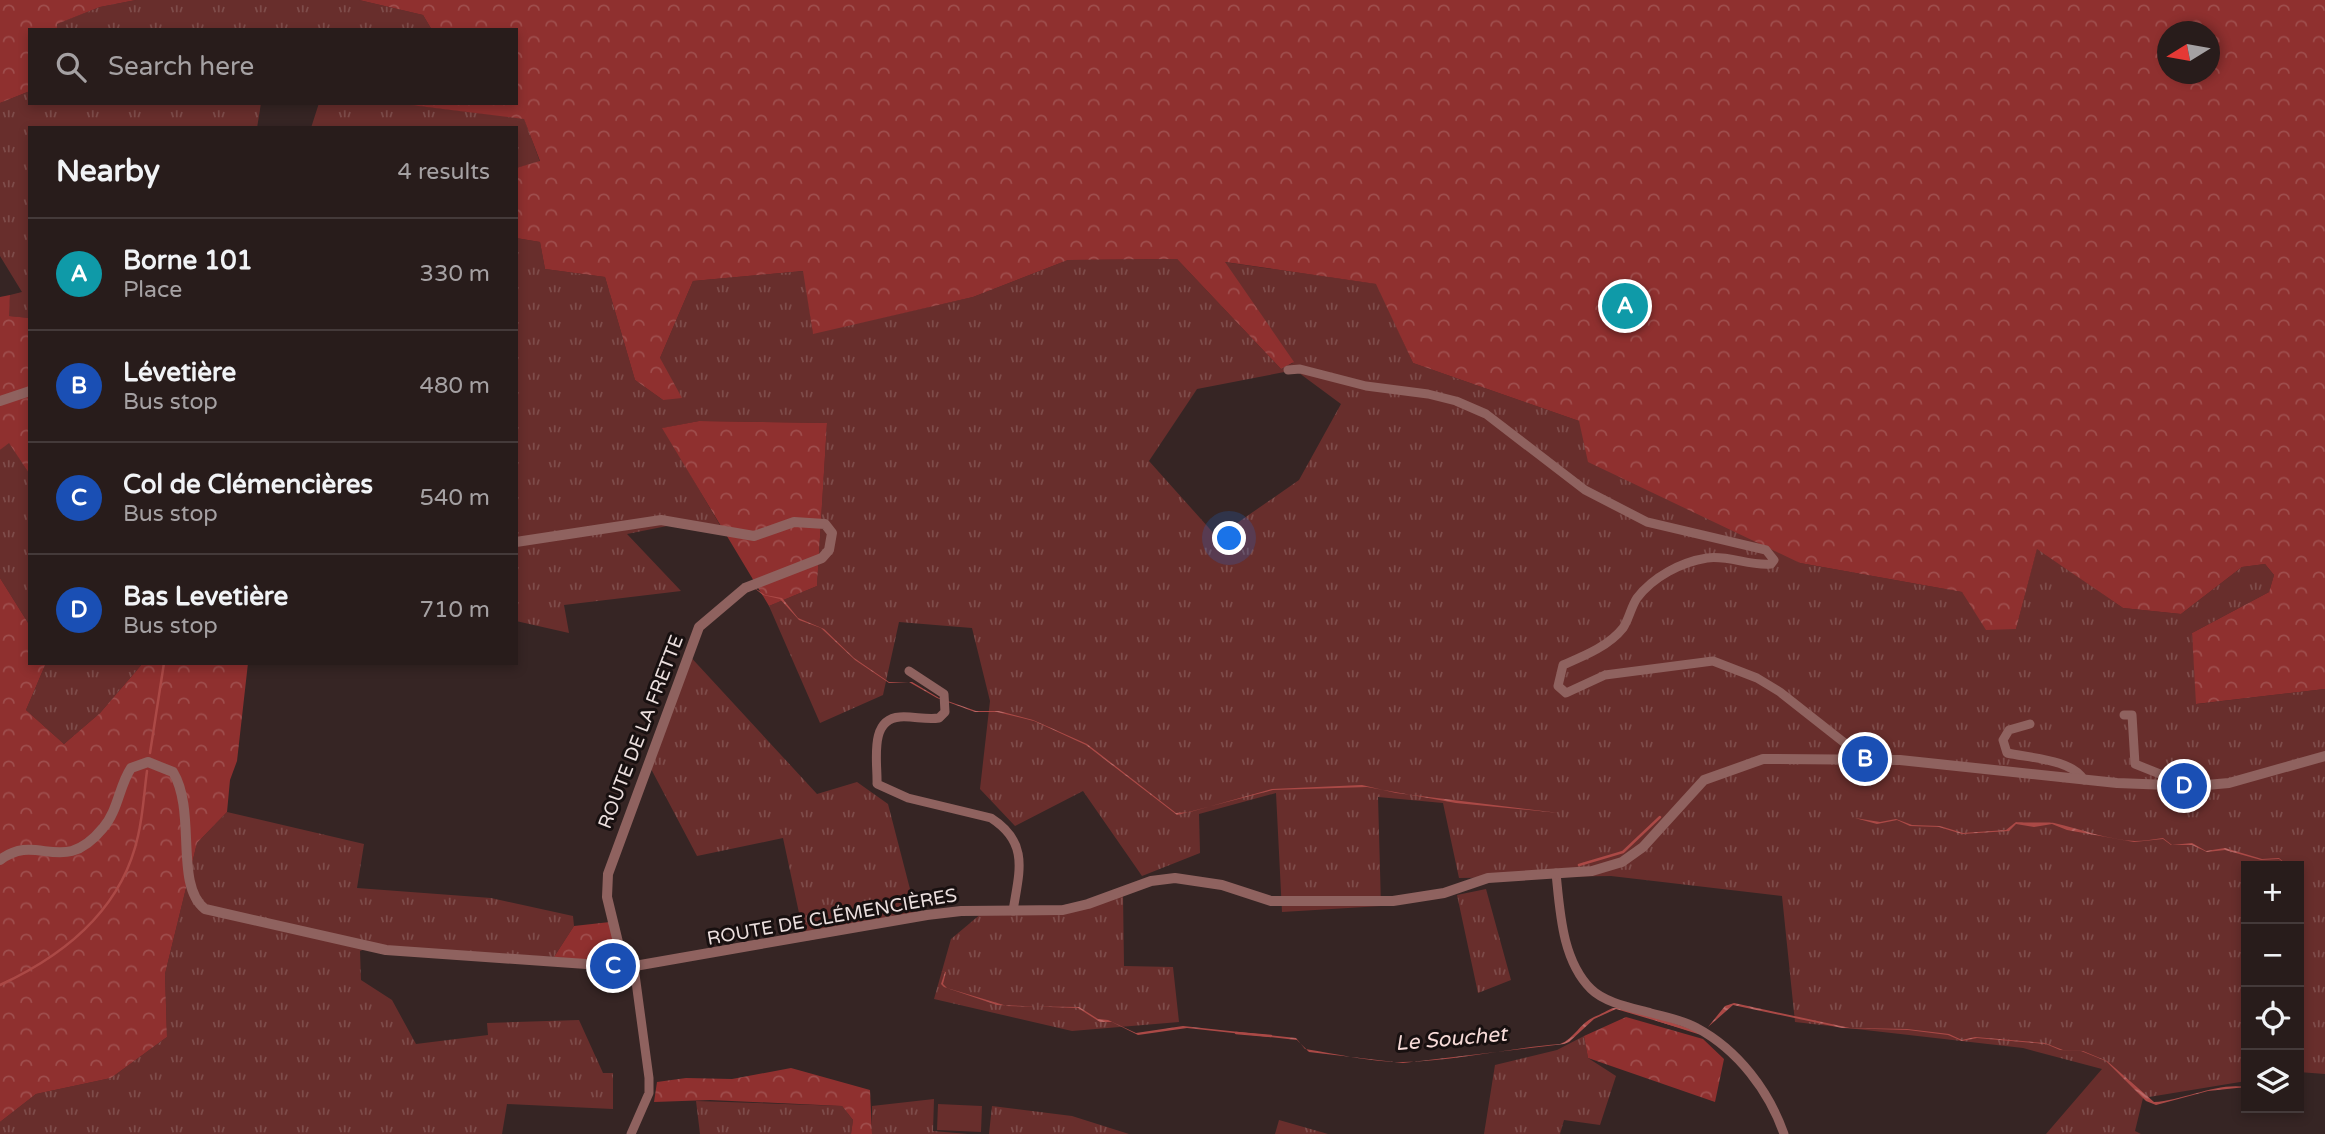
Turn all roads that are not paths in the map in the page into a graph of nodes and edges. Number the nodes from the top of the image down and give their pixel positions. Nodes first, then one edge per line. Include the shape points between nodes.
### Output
1 (1288, 370) dead end
2 (28, 392) edge
3 (0, 401) edge
4 (518, 542) edge
5 (909, 671) dead end
6 (2124, 715) dead end
7 (2030, 724) dead end
8 (1852, 746) junction
9 (2325, 755) edge
10 (1847, 759) junction
11 (1865, 759) junction
12 (2084, 780) junction
13 (2172, 786) junction
14 (0, 860) edge
15 (1556, 873) junction
16 (1013, 911) junction
17 (629, 967) junction
18 (631, 1134) edge
19 (1784, 1134) edge

1 - 8 street via 1456,401 1486,414 1585,490 1647,522 1766,550 1774,560 1771,564 1708,558 1657,579 1636,600 1623,628 1604,645 1563,665 1558,686 1566,693 1605,675 1713,661 1780,692
2 - 3 street
4 - 17 street, ROUTE DE LA FRETTE via 661,520 754,536 805,521 825,524 832,533 829,550 822,558 753,583 699,627 608,874 607,897
5 - 16 street via 944,694 945,712 939,718 898,717 885,724 878,736 877,784 908,798 1002,825 1011,834 1021,862
6 - 13 street via 2132,715 2135,764 2169,778
7 - 12 street via 2009,730 2003,740 2007,753 2064,765 2080,772
8 - 10 street
8 - 11 street
9 - 13 street, ROUTE DE CLÉMENCIÈRES via 2229,783
10 - 11 street, ROUTE DE CLÉMENCIÈRES
10 - 15 street, ROUTE DE CLÉMENCIÈRES via 1775,758 1732,768 1704,780 1643,847 1622,862 1592,871
11 - 12 street, ROUTE DE CLÉMENCIÈRES via 1923,761
12 - 13 street, ROUTE DE CLÉMENCIÈRES
14 - 17 street, ROUTE DE CLÉMENCIÈRES via 21,849 58,855 80,850 110,818 131,768 158,764 173,772 184,798 194,898 216,914 386,950
15 - 16 street, ROUTE DE CLÉMENCIÈRES via 1488,878 1444,893 1393,901 1271,901 1205,881 1167,879 1075,908
15 - 19 street via 1558,905 1570,953 1593,992 1697,1028 1753,1077 1770,1099
16 - 17 street, ROUTE DE CLÉMENCIÈRES via 927,915
17 - 18 street via 649,1078 649,1093

